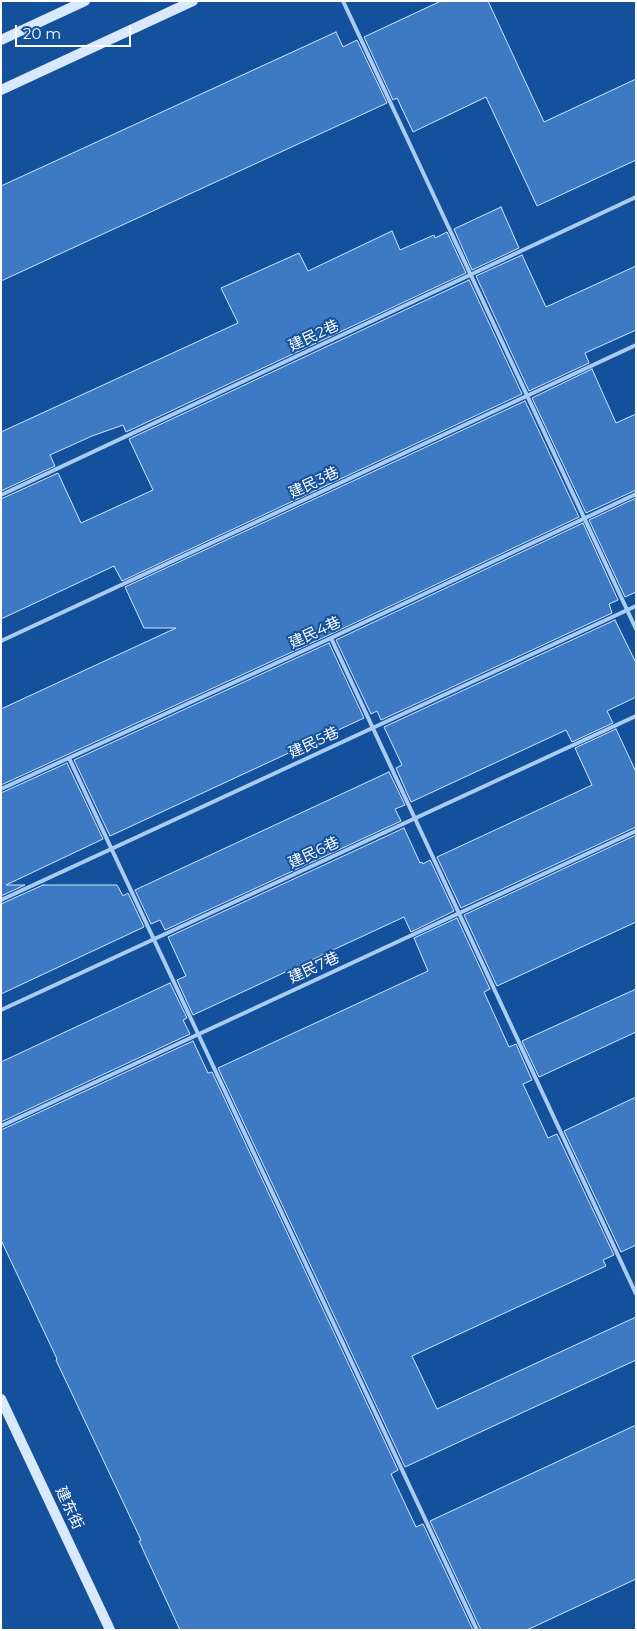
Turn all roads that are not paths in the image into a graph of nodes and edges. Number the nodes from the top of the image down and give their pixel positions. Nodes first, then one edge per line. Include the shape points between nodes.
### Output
1 (85, 1) edge
2 (193, 1) edge
3 (343, 1) edge
4 (1, 40) edge
5 (1, 90) edge
6 (636, 197) edge
7 (471, 275) junction
8 (636, 345) edge
9 (527, 396) junction
10 (636, 494) edge
11 (1, 495) edge
12 (584, 518) junction
13 (636, 606) edge
14 (627, 610) junction
15 (636, 629) edge
16 (332, 638) junction
17 (1, 641) edge
18 (636, 716) edge
19 (373, 728) junction
20 (69, 758) junction
21 (1, 789) edge
22 (415, 819) junction
23 (636, 831) edge
24 (112, 849) junction
25 (1, 900) edge
26 (459, 913) junction
27 (154, 940) junction
28 (1, 1010) edge
29 (199, 1034) junction
30 (1, 1126) edge
31 (636, 1294) edge
32 (1, 1399) edge
33 (110, 1630) edge
34 (477, 1630) edge

1 - 4 street
2 - 5 street
3 - 7 lane
6 - 7 lane, 建民2巷
7 - 9 lane
7 - 11 lane, 建民2巷
8 - 9 lane, 建民3巷
9 - 12 lane
9 - 17 lane, 建民3巷
10 - 12 lane, 建民4巷
12 - 14 lane
12 - 16 lane, 建民4巷
13 - 14 lane, 建民5巷
14 - 15 lane
14 - 19 lane, 建民5巷
16 - 19 lane
16 - 20 lane, 建民4巷
18 - 22 lane, 建民6巷
19 - 22 lane
19 - 24 lane, 建民5巷
20 - 21 lane, 建民4巷
20 - 24 lane
22 - 26 lane
22 - 27 lane, 建民6巷
23 - 26 lane, 建民7巷
24 - 25 lane, 建民5巷
24 - 27 lane
26 - 29 lane, 建民7巷
26 - 31 lane
27 - 28 lane, 建民6巷
27 - 29 lane
29 - 30 lane, 建民7巷
29 - 34 lane
32 - 33 street, 建东街

